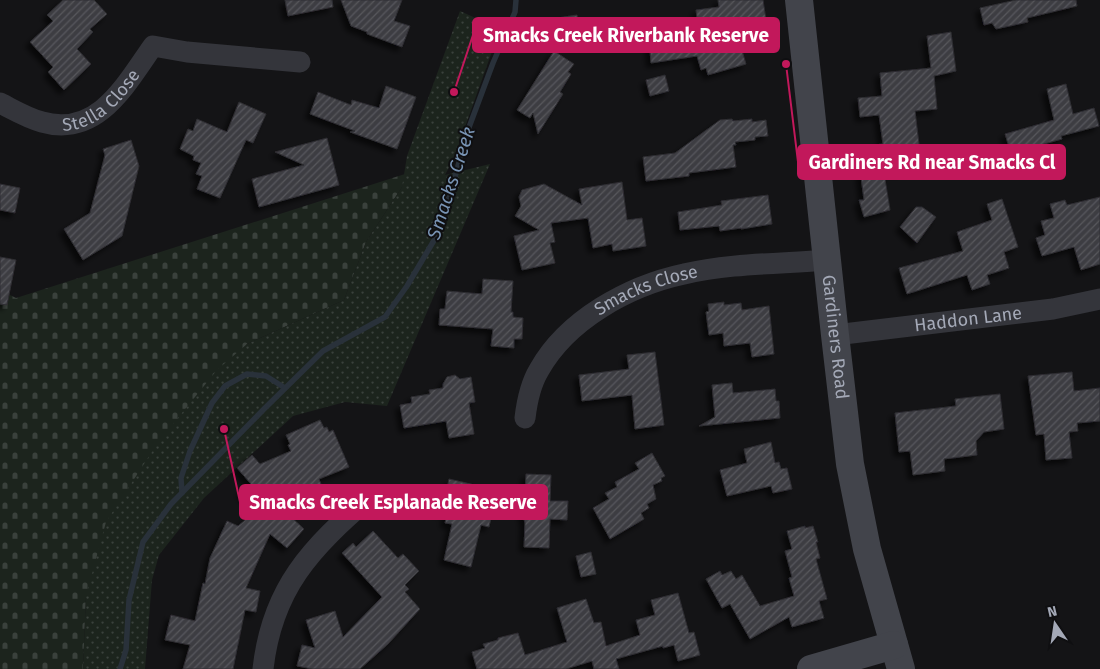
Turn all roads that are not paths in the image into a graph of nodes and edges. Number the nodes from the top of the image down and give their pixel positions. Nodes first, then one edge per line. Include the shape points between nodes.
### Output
1 (799, 0) edge
2 (300, 62) dead end
3 (0, 104) edge
4 (828, 260) junction
5 (1100, 299) edge
6 (835, 335) junction
7 (525, 418) dead end
8 (370, 497) dead end
9 (898, 657) edge
10 (263, 669) edge
11 (812, 669) edge

1 - 4 street, Gardiners Road
2 - 3 street, Stella Close via 153,46 120,92 91,118 74,124 43,123
4 - 6 street, Gardiners Road
4 - 7 street, Smacks Close via 718,268 683,274 624,295 568,333 548,356 531,388
5 - 6 street, Haddon Lane via 1052,309
6 - 9 street, Gardiners Road via 850,464 861,520
8 - 10 street via 319,544 287,586 270,627
9 - 11 street

